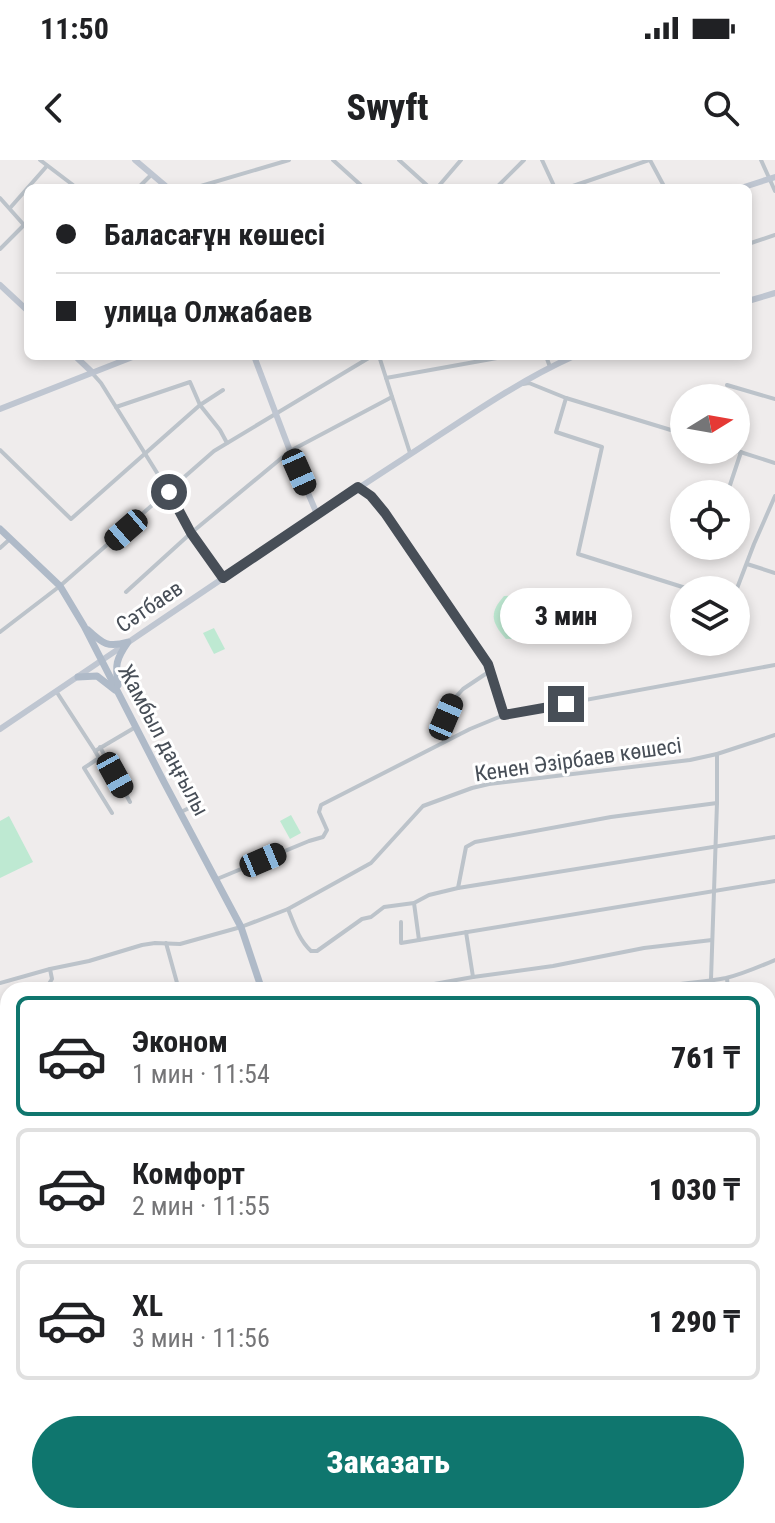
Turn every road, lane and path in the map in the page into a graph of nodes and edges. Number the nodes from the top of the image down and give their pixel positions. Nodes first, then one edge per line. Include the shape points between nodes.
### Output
1 (40, 160) edge
2 (135, 160) edge
3 (289, 160) edge
4 (333, 160) edge
5 (399, 160) edge
6 (461, 160) edge
7 (524, 160) edge
8 (542, 160) edge
9 (649, 160) edge
10 (761, 160) edge
11 (46, 167) junction
12 (151, 175) junction
13 (772, 178) edge
14 (31, 184) edge
15 (72, 184) edge
16 (142, 184) edge
17 (163, 184) edge
18 (208, 184) edge
19 (360, 184) edge
20 (426, 184) edge
21 (440, 184) edge
22 (500, 184) edge
23 (553, 184) edge
24 (579, 184) edge
25 (663, 184) edge
26 (752, 184) edge
27 (775, 191) edge
28 (24, 192) edge
29 (0, 198) edge
30 (10, 208) junction
31 (24, 225) edge
32 (24, 229) edge
33 (775, 235) edge
34 (752, 243) edge
35 (0, 249) edge
36 (0, 285) edge
37 (775, 293) edge
38 (752, 300) edge
39 (24, 307) edge
40 (79, 360) edge
41 (125, 360) edge
42 (256, 360) edge
43 (365, 360) edge
44 (380, 360) edge
45 (486, 360) edge
46 (547, 360) edge
47 (565, 360) edge
48 (550, 367) junction
49 (93, 373) junction
50 (386, 378) junction
51 (520, 384) junction
52 (223, 390) dead end
53 (750, 392) edge
54 (392, 397) junction
55 (566, 398) junction
56 (775, 399) edge
57 (200, 405) junction
58 (115, 407) junction
59 (0, 409) edge
60 (276, 413) junction
61 (670, 430) edge
62 (227, 443) junction
63 (0, 450) edge
64 (290, 451) junction
65 (144, 454) junction
66 (410, 454) junction
67 (750, 455) edge
68 (775, 463) edge
69 (358, 487) junction
70 (169, 492) junction
71 (775, 496) edge
72 (317, 514) junction
73 (766, 516) junction
74 (775, 519) edge
75 (0, 529) edge
76 (191, 533) junction
77 (10, 539) junction
78 (0, 548) edge
79 (747, 564) junction
80 (775, 573) edge
81 (742, 576) edge
82 (223, 578) junction
83 (670, 583) edge
84 (60, 586) junction
85 (126, 592) dead end
86 (84, 626) junction
87 (0, 632) edge
88 (128, 642) junction
89 (101, 660) junction
90 (775, 665) edge
91 (490, 671) junction
92 (78, 677) junction
93 (56, 691) junction
94 (119, 693) junction
95 (504, 715) junction
96 (137, 727) junction
97 (0, 729) edge
98 (438, 734) dead end
99 (775, 735) edge
100 (98, 749) junction
101 (717, 754) junction
102 (130, 802) dead end
103 (717, 803) junction
104 (193, 806) dead end
105 (180, 812) junction
106 (112, 813) dead end
107 (775, 837) edge
108 (715, 847) junction
109 (217, 879) junction
110 (775, 881) edge
111 (458, 888) junction
112 (714, 890) junction
113 (414, 903) junction
114 (288, 909) junction
115 (401, 922) dead end
116 (241, 927) junction
117 (466, 932) junction
118 (419, 940) junction
119 (712, 940) junction
120 (166, 943) junction
121 (775, 960) edge
122 (50, 969) junction
123 (473, 977) junction
124 (727, 978) junction
125 (711, 979) junction
126 (4, 982) edge
127 (50, 982) edge
128 (177, 982) edge
129 (259, 982) edge
130 (445, 982) edge
131 (686, 982) edge
132 (727, 982) edge

1 - 11 street
2 - 12 street
3 - 18 street
4 - 19 street
5 - 20 street
6 - 21 street
7 - 22 street
8 - 23 street
9 - 24 street
9 - 25 street
10 - 13 street
11 - 14 street
11 - 15 street
12 - 16 street
12 - 17 street
13 - 26 street
13 - 27 street
28 - 30 street
29 - 30 street
30 - 31 street
32 - 35 street
33 - 34 street
36 - 39 street
37 - 38 street
40 - 49 street
41 - 49 street
42 - 60 street
43 - 60 street
44 - 50 street
45 - 50 street
46 - 48 street
47 - 48 street, Сәтбаев
48 - 51 street, Сәтбаев
49 - 58 street
49 - 59 street
50 - 54 street
51 - 55 street
51 - 66 street, Сәтбаев
52 - 57 street
53 - 56 street
54 - 64 street
54 - 66 street
55 - 61 street
55 - 83 street via 556,432 602,447 578,554
57 - 58 street via 190,382
57 - 62 street
57 - 65 street
58 - 65 street
60 - 62 street
60 - 64 street
62 - 70 street
63 - 65 street via 71,519
64 - 72 street
64 - 76 street
65 - 70 street
66 - 69 street, Сәтбаев
67 - 68 street
69 - 72 street, Сәтбаев
69 - 91 street via 393,523
70 - 76 street
70 - 84 street
71 - 73 street
72 - 82 street, Сәтбаев
73 - 74 street
73 - 79 street
75 - 77 main road, Жамбыл даңғылы
76 - 82 street
76 - 85 street
77 - 78 street
77 - 84 main road, Жамбыл даңғылы
79 - 80 street
79 - 81 street
82 - 88 street, Сәтбаев
84 - 86 main road, Жамбыл даңғылы
84 - 87 street
86 - 88 main road via 108,645
86 - 89 main road, Жамбыл даңғылы
88 - 89 street, Сәтбаев
88 - 94 main road via 116,664
89 - 92 street, Сәтбаев
89 - 94 main road, Жамбыл даңғылы
90 - 95 street
91 - 95 street
91 - 98 street via 453,700
92 - 93 street, Сәтбаев
92 - 94 main road via 97,676
93 - 97 street, Сәтбаев
93 - 100 street
94 - 96 main road, Жамбыл даңғылы
95 - 109 street via 321,805 327,830 323,837
96 - 100 street
96 - 105 main road, Жамбыл даңғылы
99 - 101 street, Кенен Әзірбаев көшесі
100 - 102 street
100 - 106 street via 99,758 84,768
101 - 103 street
101 - 114 street, Кенен Әзірбаев көшесі via 472,788 423,806 371,863
103 - 108 street
103 - 111 street via 475,842 466,847
104 - 105 street
105 - 109 main road, Жамбыл даңғылы
107 - 108 street
108 - 111 street
108 - 112 street
109 - 116 main road, Жамбыл даңғылы
110 - 112 street
111 - 113 street
112 - 117 street
112 - 119 street
113 - 114 street via 384,907 317,951 305,946
113 - 118 street
114 - 116 street, Кенен Әзірбаев көшесі
115 - 118 street via 401,943
116 - 120 street, Кенен Әзірбаев көшесі
116 - 129 main road, Жамбыл даңғылы
117 - 118 street
117 - 123 street
119 - 123 street
119 - 125 street
120 - 122 street, Кенен Әзірбаев көшесі
120 - 128 street
121 - 124 street
122 - 126 street, Кенен Әзірбаев көшесі
122 - 127 street
123 - 130 street
124 - 125 street
124 - 132 street
125 - 131 street

